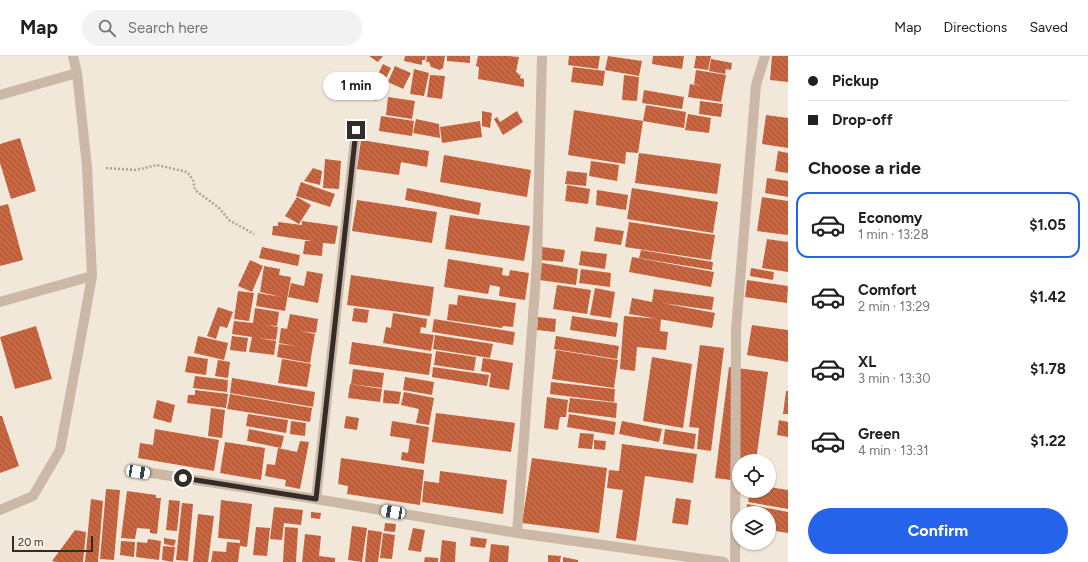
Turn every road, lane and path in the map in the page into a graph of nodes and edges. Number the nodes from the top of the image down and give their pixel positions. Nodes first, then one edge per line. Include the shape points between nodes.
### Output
1 (73, 56) edge
2 (542, 56) edge
3 (765, 56) edge
4 (77, 73) junction
5 (0, 95) edge
6 (356, 130) dead end
7 (87, 167) junction
8 (254, 234) dead end
9 (92, 276) junction
10 (0, 302) edge
11 (138, 472) dead end
12 (316, 499) junction
13 (0, 510) edge
14 (517, 533) junction
15 (724, 562) edge
16 (736, 562) edge

1 - 4 street
2 - 14 street via 538,262
3 - 16 street via 756,85 736,330
4 - 5 street
4 - 7 street
6 - 12 street
7 - 8 path via 136,170 157,165 187,172 193,180 195,190 219,208 229,220
7 - 9 street
9 - 10 street
9 - 13 street via 60,450 33,496
11 - 12 street
12 - 14 street
14 - 15 street

